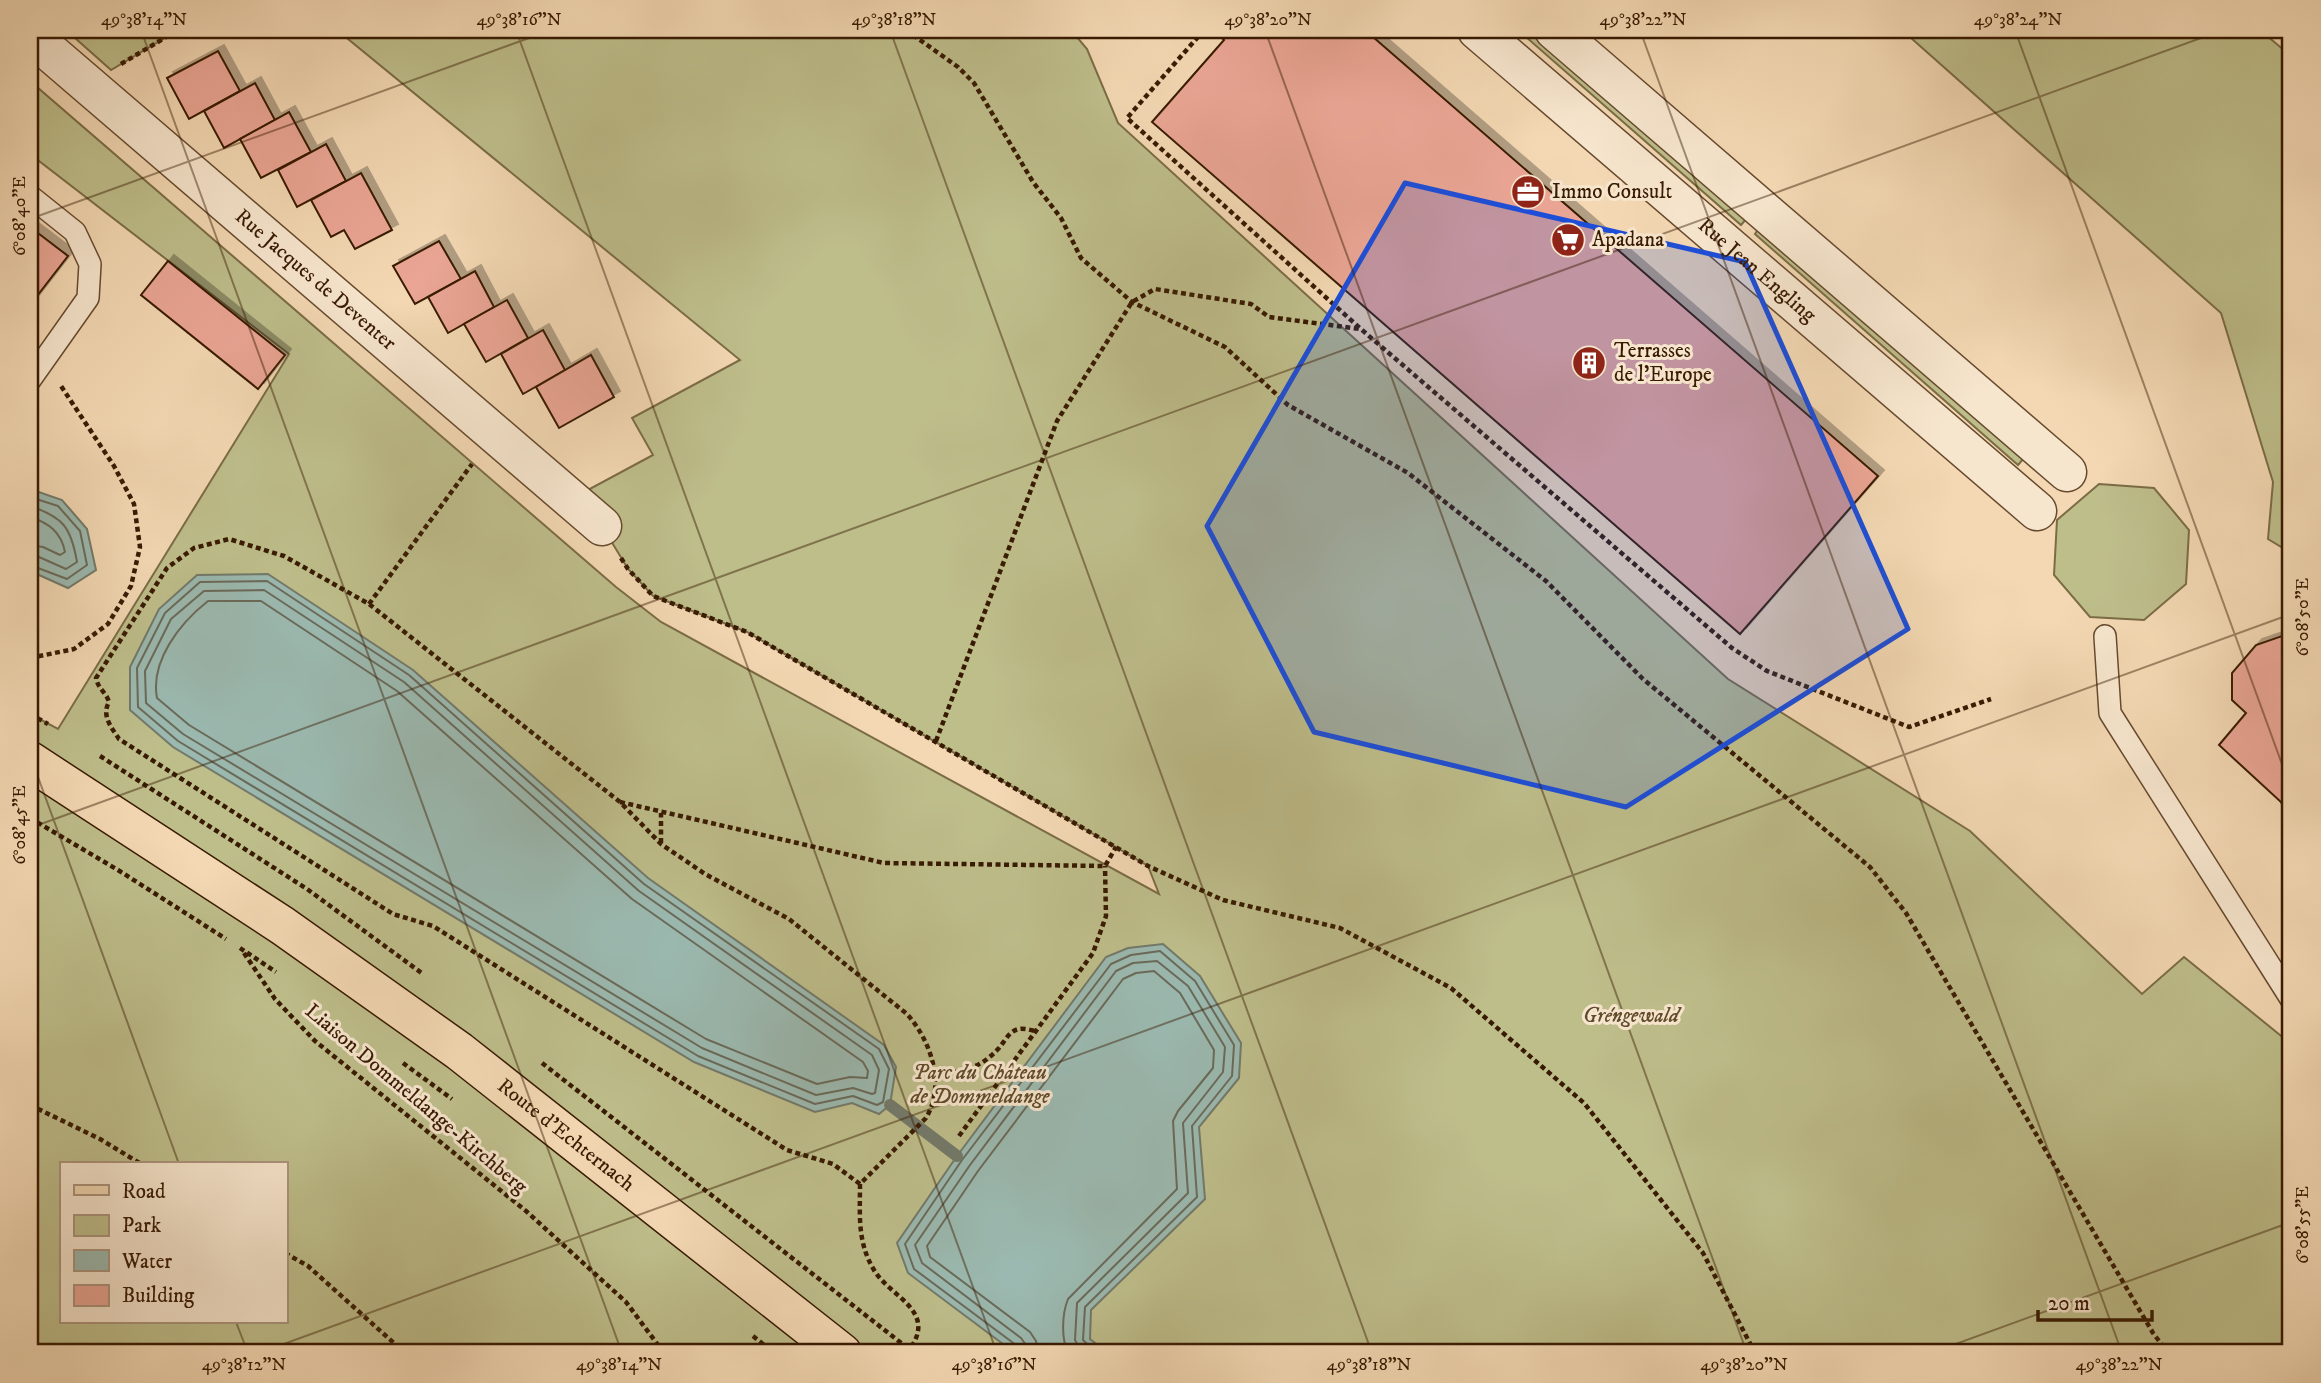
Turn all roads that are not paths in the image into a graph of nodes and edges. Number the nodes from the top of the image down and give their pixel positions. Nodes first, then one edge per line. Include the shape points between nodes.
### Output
1 (1477, 30) edge
2 (1554, 30) edge
3 (30, 36) edge
4 (30, 196) edge
5 (35, 372) edge
6 (2067, 472) dead end
7 (2037, 511) dead end
8 (602, 526) road end
9 (2105, 636) dead end
10 (30, 761) edge
11 (2291, 999) edge
12 (842, 1353) edge

1 - 7 street, Rue Jean Engling
2 - 6 street
3 - 8 street, Rue Jacques de Deventer
4 - 5 lane via 75,232 90,264 88,298
9 - 11 lane via 2110,713
10 - 12 main road, Route d'Echternach via 283,926 459,1051

